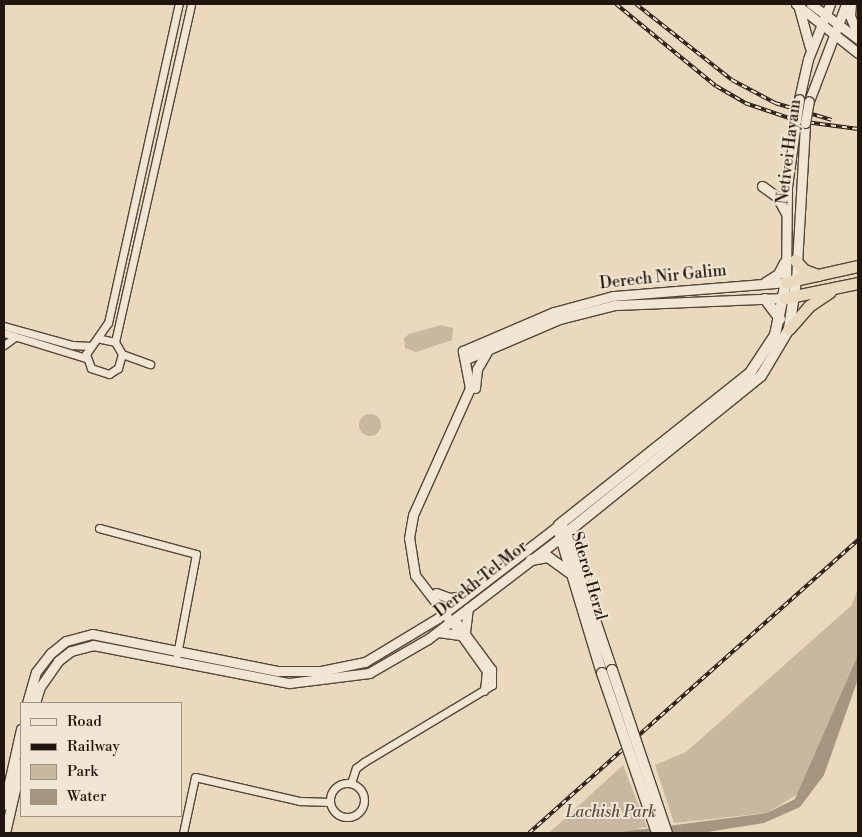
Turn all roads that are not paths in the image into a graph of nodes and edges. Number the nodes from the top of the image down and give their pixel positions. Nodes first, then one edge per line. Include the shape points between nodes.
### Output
1 (179, 4) edge
2 (191, 4) edge
3 (797, 4) edge
4 (812, 4) edge
5 (830, 4) edge
6 (846, 4) edge
7 (851, 4) edge
8 (825, 15) junction
9 (821, 24) junction
10 (838, 24) junction
11 (833, 33) junction
12 (858, 34) edge
13 (858, 39) edge
14 (810, 53) junction
15 (858, 53) edge
16 (801, 122) junction
17 (762, 186) dead end
18 (786, 214) junction
19 (791, 257) junction
20 (858, 266) edge
21 (827, 274) junction
22 (791, 281) junction
23 (858, 283) edge
24 (761, 284) junction
25 (838, 288) junction
26 (790, 297) junction
27 (765, 299) junction
28 (780, 319) junction
29 (4, 326) edge
30 (789, 329) junction
31 (4, 333) edge
32 (15, 337) junction
33 (101, 339) junction
34 (115, 342) junction
35 (4, 345) edge
36 (90, 346) junction
37 (489, 350) junction
38 (122, 354) junction
39 (468, 354) junction
40 (86, 358) junction
41 (150, 364) dead end
42 (477, 376) junction
43 (559, 526) junction
44 (99, 528) dead end
45 (564, 535) junction
46 (531, 560) junction
47 (571, 574) junction
48 (469, 594) junction
49 (434, 595) junction
50 (468, 608) junction
51 (446, 612) junction
52 (453, 620) junction
53 (427, 626) junction
54 (438, 632) junction
55 (463, 633) junction
56 (178, 650) junction
57 (176, 660) junction
58 (607, 672) junction
59 (27, 702) edge
60 (35, 702) edge
61 (20, 733) edge
62 (20, 767) edge
63 (351, 783) junction
64 (330, 802) junction
65 (4, 805) edge
66 (5, 833) edge
67 (183, 833) edge
68 (657, 833) edge
69 (668, 833) edge

1 - 33 street
2 - 34 street
3 - 9 street
3 - 14 street via 809,30
4 - 8 street
5 - 8 street, Netivei Hayam
6 - 10 street, Netivei Hayam
7 - 12 street via 850,16
8 - 9 street, Netivei Hayam
8 - 10 street
9 - 11 street
9 - 14 street, Netivei Hayam
10 - 11 street, Netivei Hayam
10 - 13 street
11 - 15 street
11 - 16 street, Netivei Hayam, bridge
14 - 16 street, Netivei Hayam, bridge via 799,99
16 - 18 street, Netivei Hayam
16 - 19 street, Netivei Hayam
17 - 18 street via 776,197
18 - 19 street, Netivei Hayam
19 - 21 highway via 812,274
19 - 22 street, Netivei Hayam
19 - 24 street via 778,274
20 - 21 highway
21 - 22 highway
22 - 24 street, Derech Nir Galim
22 - 26 main road, Derekh Tel Mor
23 - 25 highway, Derech Nir Galim
24 - 39 street, Derech Nir Galim via 597,299 554,312
25 - 26 highway, Derech Nir Galim
25 - 30 highway via 809,306
26 - 27 street, Derech Nir Galim
26 - 28 main road, Derekh Tel Mor
26 - 30 main road, Derekh Tel Mor
27 - 28 main road
27 - 37 street, Derech Nir Galim via 615,305 560,319
28 - 43 main road, Derekh Tel Mor via 770,346 745,378
29 - 36 street via 72,345
30 - 45 main road, Derekh Tel Mor via 771,364 750,388
31 - 32 street
32 - 35 street
32 - 40 street
33 - 34 street
33 - 36 street
34 - 38 street
36 - 40 street
37 - 39 street, Derech Nir Galim
37 - 42 street
38 - 40 street via 118,368 104,374 91,368
38 - 41 street
39 - 42 street
39 - 49 street via 470,388 409,530 412,566
42 - 49 street via 416,523 419,569
43 - 45 main road, Sderot Herzl
43 - 48 street, Derekh Tel Mor
44 - 56 street via 196,554
45 - 46 street, Derekh Tel Mor
45 - 47 main road, Sderot Herzl
45 - 58 main road, Sderot Herzl
46 - 47 main road via 548,557
46 - 50 street, Derekh Tel Mor
47 - 58 main road, Sderot Herzl
48 - 49 street via 450,598
48 - 51 street, Derekh Tel Mor
49 - 51 street
49 - 53 street via 433,614
50 - 52 street, Derekh Tel Mor
50 - 55 street
51 - 52 street
51 - 53 street, Derekh Tel Mor
52 - 54 street, Derekh Tel Mor
52 - 55 street
53 - 56 street, Derekh Tel Mor via 370,660 321,671 278,671
54 - 55 street
54 - 57 street, Derekh Tel Mor via 369,673 322,682 277,682
55 - 63 street via 486,671 483,691 364,762 356,768
56 - 57 street
56 - 59 street, Derekh Tel Mor via 109,634 66,641 40,666
57 - 60 street, Derekh Tel Mor via 100,644 72,651 48,673
58 - 68 main road, Sderot Herzl, bridge
58 - 69 main road, Sderot Herzl, bridge
61 - 65 street
62 - 66 street
63 - 64 street via 336,787
63 - 64 street via 363,794 359,812 343,816
64 - 67 street via 300,801 196,777

